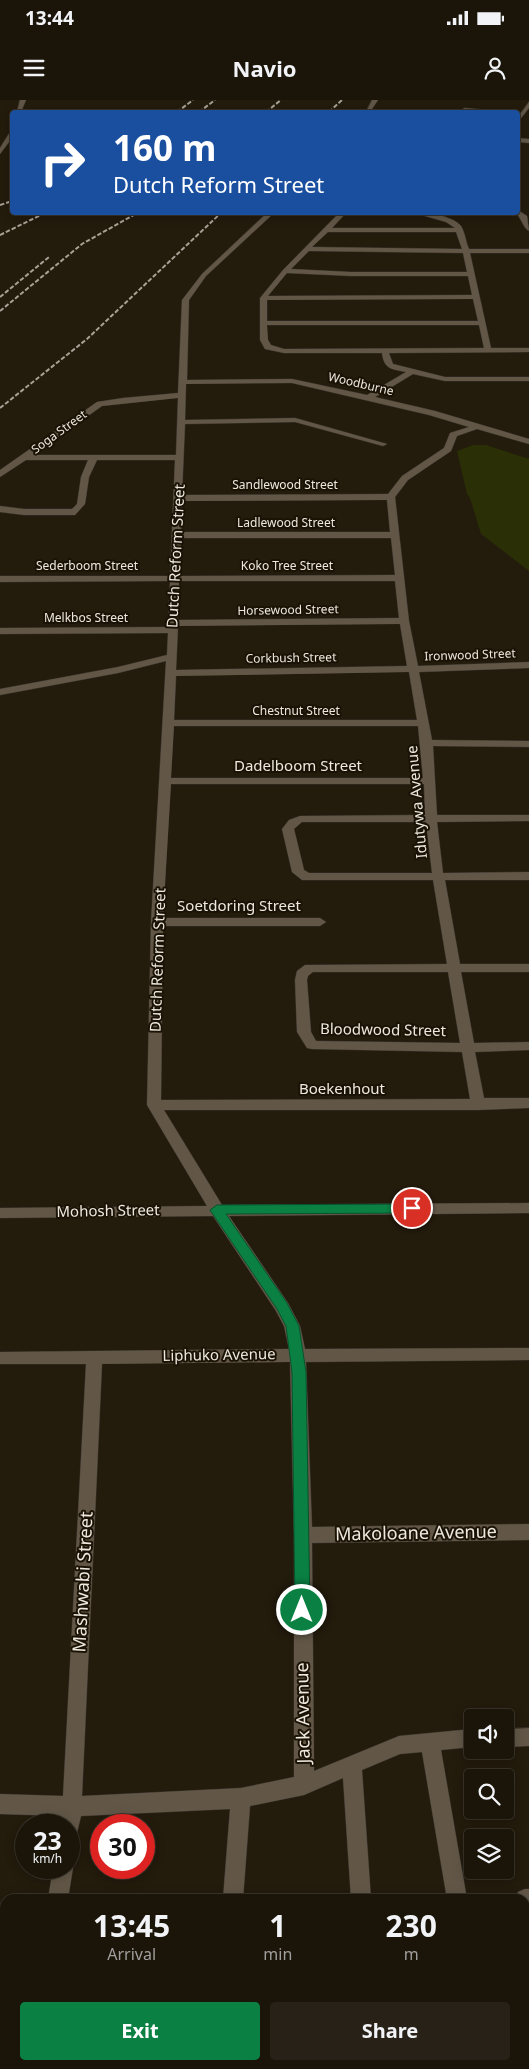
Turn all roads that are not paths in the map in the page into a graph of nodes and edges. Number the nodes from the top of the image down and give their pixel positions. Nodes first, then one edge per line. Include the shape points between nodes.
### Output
1 (529, 104) edge
2 (469, 105) dead end
3 (464, 110) edge
4 (520, 116) edge
5 (10, 138) edge
6 (0, 152) edge
7 (520, 213) edge
8 (269, 215) edge
9 (341, 215) edge
10 (424, 215) edge
11 (529, 228) edge
12 (326, 230) junction
13 (459, 230) junction
14 (307, 249) junction
15 (466, 251) junction
16 (529, 251) edge
17 (285, 271) junction
18 (471, 274) junction
19 (476, 297) junction
20 (262, 298) junction
21 (482, 322) junction
22 (263, 323) junction
23 (488, 350) junction
24 (529, 350) edge
25 (385, 351) junction
26 (412, 372) junction
27 (529, 379) edge
28 (183, 382) junction
29 (183, 395) junction
30 (370, 397) junction
31 (182, 422) junction
32 (478, 426) junction
33 (529, 442) edge
34 (383, 444) dead end
35 (24, 458) junction
36 (180, 458) junction
37 (93, 459) junction
38 (0, 474) edge
39 (391, 497) junction
40 (179, 498) junction
41 (0, 509) edge
42 (395, 535) junction
43 (177, 536) junction
44 (174, 578) junction
45 (399, 578) junction
46 (0, 579) edge
47 (404, 621) junction
48 (172, 627) junction
49 (0, 631) edge
50 (171, 657) junction
51 (529, 665) edge
52 (413, 669) junction
53 (170, 673) junction
54 (0, 692) edge
55 (169, 723) junction
56 (423, 723) junction
57 (427, 743) junction
58 (529, 744) edge
59 (165, 781) junction
60 (430, 781) junction
61 (529, 818) edge
62 (431, 819) junction
63 (529, 876) edge
64 (438, 877) junction
65 (157, 922) junction
66 (320, 922) dead end
67 (453, 967) junction
68 (529, 968) edge
69 (529, 1046) edge
70 (470, 1048) junction
71 (529, 1103) edge
72 (478, 1104) junction
73 (154, 1105) junction
74 (529, 1208) edge
75 (217, 1210) junction
76 (0, 1213) edge
77 (298, 1354) junction
78 (529, 1354) edge
79 (94, 1357) junction
80 (0, 1358) edge
81 (529, 1532) edge
82 (303, 1535) junction
83 (529, 1737) edge
84 (514, 1738) edge
85 (464, 1739) edge
86 (429, 1741) junction
87 (352, 1765) junction
88 (304, 1785) junction
89 (241, 1798) junction
90 (0, 1804) edge
91 (72, 1806) junction
92 (71, 1814) edge
93 (61, 1879) edge
94 (59, 1894) edge
95 (233, 1894) edge
96 (361, 1894) edge
97 (456, 1894) edge

1 - 4 street
2 - 3 street
5 - 6 street
7 - 11 street
8 - 28 street, Dutch Reform Street via 188,294
9 - 12 street
10 - 13 street via 452,223
12 - 13 street
12 - 14 street
13 - 15 street
14 - 15 street
14 - 17 street
15 - 16 street
15 - 18 street
17 - 18 street
17 - 20 street
18 - 19 street
19 - 20 street
19 - 21 street
20 - 22 street
21 - 22 street
21 - 23 street
22 - 25 street via 265,344 273,349
23 - 24 street
23 - 25 street
25 - 26 street via 387,363
26 - 27 street via 445,379
26 - 30 street
28 - 29 street, Dutch Reform Street
28 - 30 street, Woodburne via 292,381
29 - 31 street, Dutch Reform Street
29 - 35 street, Soga Street via 100,404
30 - 32 street, Woodburne
31 - 34 street via 295,420
31 - 36 street, Dutch Reform Street
32 - 33 street, Woodburne
32 - 39 street via 453,435 448,449 405,478
35 - 37 street
35 - 38 street, Soga Street
36 - 37 street
36 - 40 street, Dutch Reform Street
37 - 41 street via 85,477 81,504 75,512
39 - 40 street, Sandlewood Street
39 - 42 street, Idutywa Avenue
40 - 43 street, Dutch Reform Street
42 - 43 street, Ladlewood Street
42 - 45 street, Idutywa Avenue
43 - 44 street, Dutch Reform Street
44 - 45 street, Koko Tree Street
44 - 46 street, Sederboom Street
44 - 48 street, Dutch Reform Street
45 - 47 street, Idutywa Avenue
47 - 48 street, Horsewood Street
47 - 52 street, Idutywa Avenue
48 - 49 street, Melkbos Street
48 - 50 street, Dutch Reform Street
50 - 53 street, Dutch Reform Street
50 - 54 street
51 - 52 street, Ironwood Street
52 - 53 street, Corkbush Street
52 - 56 street, Idutywa Avenue
53 - 55 street, Dutch Reform Street
55 - 56 street, Chestnut Street
55 - 59 street, Dutch Reform Street
56 - 57 street, Idutywa Avenue
57 - 58 street
57 - 60 street, Idutywa Avenue
59 - 60 street, Dadelboom Street
59 - 65 street, Dutch Reform Street
60 - 62 street, Idutywa Avenue
61 - 62 street
62 - 64 street, Idutywa Avenue
62 - 64 street via 300,819 288,829 298,872 306,877
63 - 64 street
64 - 67 street, Idutywa Avenue
65 - 66 street, Soetdoring Street
65 - 73 street, Dutch Reform Street
67 - 68 street
67 - 70 street, Idutywa Avenue
67 - 70 street, Bloodwood Street via 310,968 302,974 301,980 304,1032 312,1044
69 - 70 street
70 - 72 street, Idutywa Avenue
71 - 72 street, Boekenhout
72 - 73 street, Boekenhout
73 - 75 street
74 - 75 street
75 - 76 street, Mohosh Street
75 - 77 street, Jack Avenue via 282,1307 292,1326
77 - 78 street, Liphuko Avenue
77 - 79 street, Liphuko Avenue
77 - 82 street, Jack Avenue
79 - 80 street, Liphuko Avenue
79 - 91 street, Mashwabi Street
81 - 82 street, Makoloane Avenue
82 - 88 street, Jack Avenue
83 - 84 street
85 - 86 street
86 - 87 street via 399,1744
86 - 97 street
87 - 88 street
87 - 96 street
88 - 89 street, Jack Avenue
89 - 91 street, Jack Avenue
89 - 95 street
90 - 91 street, Jack Avenue
91 - 92 street, Mashwabi Street
93 - 94 street

